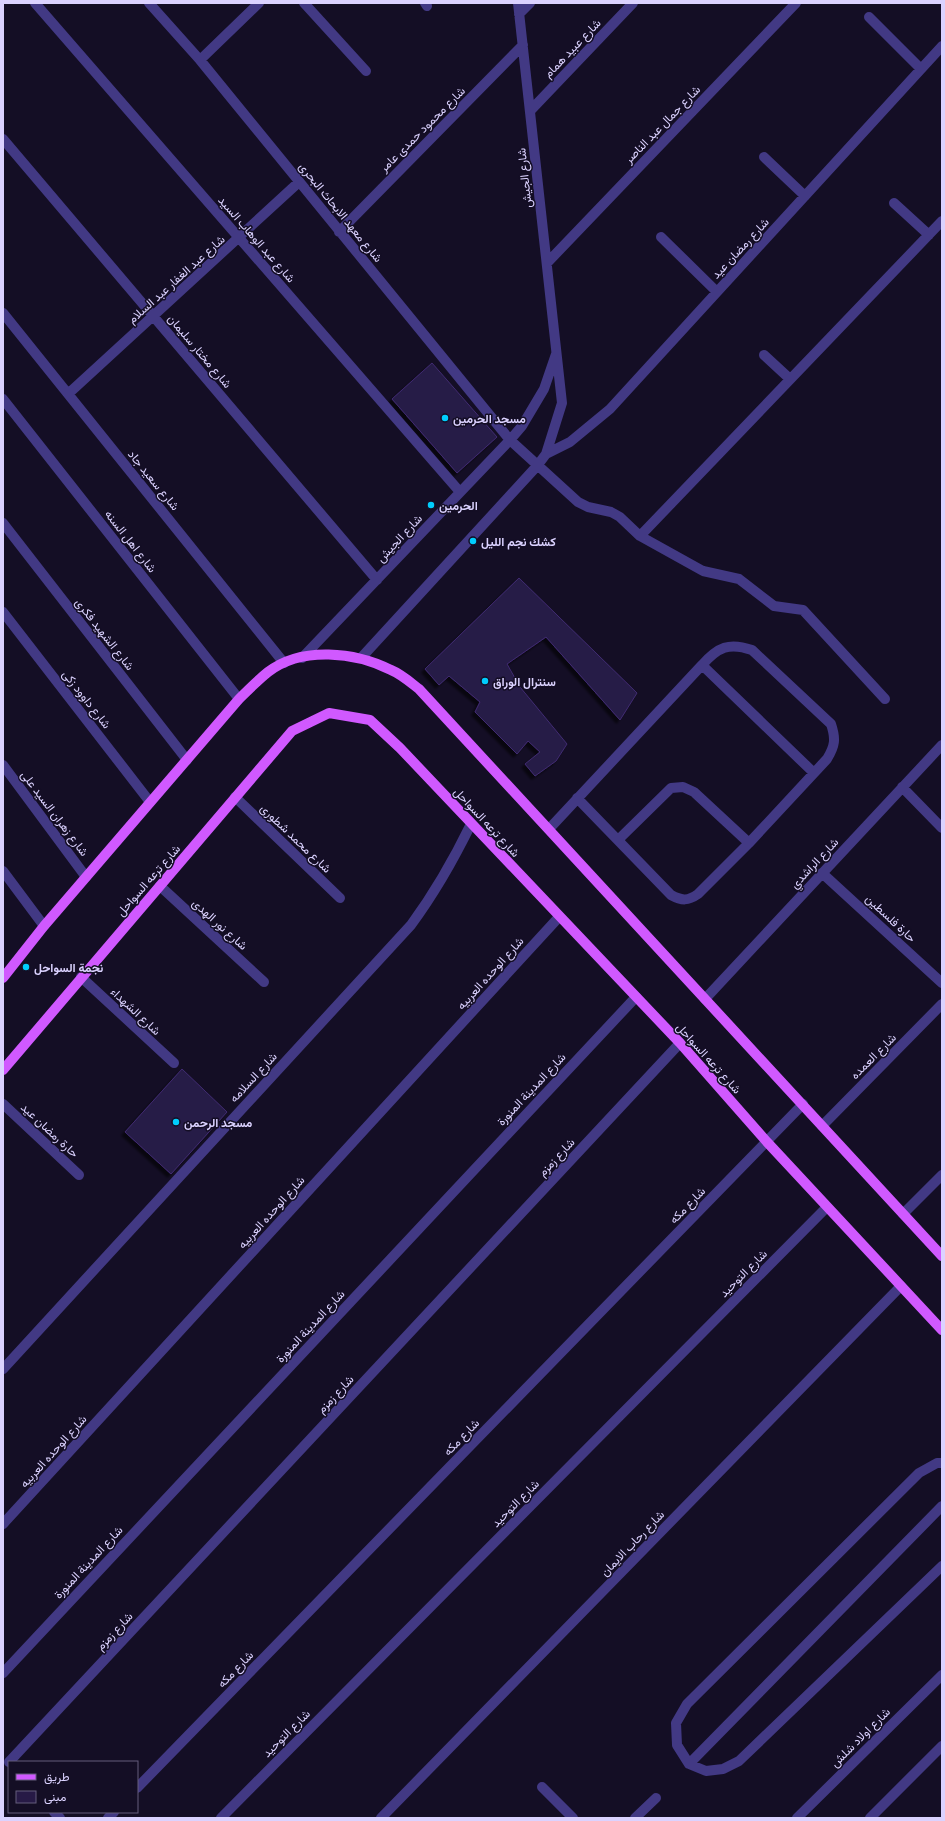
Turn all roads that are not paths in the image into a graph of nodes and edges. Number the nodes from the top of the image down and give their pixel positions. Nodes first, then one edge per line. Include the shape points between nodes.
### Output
1 (35, 3) edge
2 (149, 3) edge
3 (258, 3) edge
4 (304, 3) edge
5 (518, 3) edge
6 (530, 3) edge
7 (633, 3) edge
8 (796, 3) edge
9 (519, 14) junction
10 (869, 17) dead end
11 (523, 45) junction
12 (942, 46) edge
13 (200, 60) junction
14 (921, 69) junction
15 (366, 71) dead end
16 (530, 111) junction
17 (3, 139) edge
18 (764, 157) dead end
19 (299, 182) junction
20 (805, 196) junction
21 (894, 203) dead end
22 (942, 221) edge
23 (339, 232) junction
24 (929, 235) junction
25 (661, 236) dead end
26 (240, 238) junction
27 (547, 263) junction
28 (718, 292) junction
29 (3, 313) edge
30 (154, 317) junction
31 (557, 350) junction
32 (764, 355) dead end
33 (790, 379) junction
34 (68, 394) junction
35 (3, 399) edge
36 (510, 440) junction
37 (546, 454) junction
38 (536, 466) junction
39 (460, 492) junction
40 (3, 523) edge
41 (640, 536) junction
42 (377, 580) junction
43 (3, 612) edge
44 (302, 658) junction
45 (361, 658) junction
46 (284, 663) junction
47 (702, 665) junction
48 (239, 699) junction
49 (885, 699) dead end
50 (942, 744) edge
51 (187, 760) junction
52 (3, 765) edge
53 (814, 773) junction
54 (902, 787) junction
55 (235, 798) junction
56 (577, 798) junction
57 (150, 802) junction
58 (471, 824) junction
59 (942, 828) edge
60 (549, 829) junction
61 (618, 840) junction
62 (749, 843) junction
63 (3, 871) edge
64 (822, 873) junction
65 (86, 877) junction
66 (160, 886) junction
67 (340, 898) dead end
68 (559, 917) junction
69 (44, 926) junction
70 (81, 977) junction
71 (3, 978) edge
72 (264, 982) dead end
73 (942, 983) edge
74 (636, 997) junction
75 (705, 998) junction
76 (942, 1004) edge
77 (680, 1043) junction
78 (174, 1063) dead end
79 (3, 1070) edge
80 (3, 1104) edge
81 (803, 1104) junction
82 (822, 1126) junction
83 (767, 1142) junction
84 (79, 1175) dead end
85 (942, 1175) edge
86 (827, 1207) junction
87 (903, 1214) junction
88 (942, 1256) edge
89 (901, 1286) junction
90 (942, 1330) edge
91 (3, 1369) edge
92 (942, 1463) edge
93 (942, 1506) edge
94 (3, 1524) edge
95 (942, 1566) edge
96 (3, 1672) edge
97 (942, 1675) edge
98 (942, 1746) edge
99 (12, 1761) edge
100 (689, 1764) junction
101 (138, 1787) edge
102 (542, 1787) dead end
103 (656, 1798) dead end
104 (221, 1818) edge
105 (381, 1818) edge
106 (573, 1818) edge
107 (635, 1818) edge
108 (797, 1818) edge
109 (870, 1818) edge

1 - 26 street, شارع عبد الوهاب السيد
2 - 13 street, شارع معهد الابحاث البحرى
3 - 13 street
4 - 15 street
5 - 9 street, شارع الجيش
6 - 9 street
7 - 16 street, شارع عبيد همام
8 - 27 street, شارع جمال عبد الناصر
9 - 11 street, شارع الجيش
10 - 14 street
11 - 16 street, شارع الجيش
11 - 23 street, شارع محمود حمدى عامر
12 - 14 street, شارع رمضان عيد
13 - 19 street, شارع معهد الابحاث البحرى
14 - 20 street, شارع رمضان عيد
16 - 27 street, شارع الجيش
17 - 30 street, شارع مختار سليمان
18 - 20 street
19 - 23 street, شارع معهد الابحاث البحرى
19 - 26 street, شارع عبد الغفار عبد السلام
20 - 28 street, شارع رمضان عيد
21 - 24 street
22 - 24 street
23 - 36 street, شارع معهد الابحاث البحرى
24 - 33 street
25 - 28 street
26 - 30 street, شارع عبد الغفار عبد السلام
26 - 39 street, شارع عبد الوهاب السيد
27 - 31 street, شارع الجيش
28 - 37 street, شارع رمضان عيد via 610,409 570,442
29 - 34 street, شارع سعيد جاد
30 - 34 street, شارع عبد الغفار عبد السلام
30 - 42 street, شارع مختار سليمان
31 - 36 street, شارع الجيش via 544,389 522,426
31 - 37 street, شارع الجيش via 562,403
32 - 33 street
33 - 41 street
34 - 46 street, شارع سعيد جاد
35 - 48 street, شارع اهل السنه
36 - 38 street, شارع معهد الابحاث البحرى
36 - 39 street, شارع الجيش
37 - 38 street, شارع الجيش
38 - 41 street, شارع معهد الابحاث البحرى via 578,502 611,512
38 - 45 street, شارع الجيش
39 - 42 street, شارع الجيش
40 - 51 street, شارع الشهيد فكرى
41 - 49 street, شارع معهد الابحاث البحرى via 702,571 739,579 774,606 803,610
42 - 44 street, شارع الجيش
43 - 57 street, شارع داوود زكى
44 - 45 main road via 322,654
44 - 46 main road
45 - 60 main road via 392,670 419,689
46 - 48 main road via 268,672
47 - 53 street
47 - 53 street via 713,653 725,646 739,645 752,650 831,724 835,736 834,748 828,759
47 - 56 street
48 - 51 main road
50 - 54 street, شارع الراشدي
51 - 57 main road
52 - 65 street, شارع زهران السيد على
53 - 62 street
54 - 59 street
54 - 64 street, شارع الراشدي
55 - 58 main road, شارع ترعه السواحل via 292,731 329,713 370,720 400,748
55 - 66 main road, شارع ترعه السواحل
55 - 67 street, شارع محمد شطورى
56 - 60 street
56 - 61 street
57 - 65 main road
58 - 68 main road, شارع ترعه السواحل
58 - 91 street, شارع السلامه via 434,894 411,925
60 - 75 main road
61 - 62 street via 671,788 683,787 694,792
61 - 62 street via 671,895 680,900 690,899 698,894
63 - 69 street
64 - 73 street, حارة فلسطين
64 - 75 street, شارع الراشدي
65 - 69 main road
66 - 70 main road, شارع ترعه السواحل
66 - 72 street, شارع نور الهدى
68 - 74 main road, شارع ترعه السواحل
68 - 94 street, شارع الوحده العربيه
69 - 71 main road
70 - 78 street, شارع الشهداء
70 - 79 main road, شارع ترعه السواحل
74 - 77 main road, شارع ترعه السواحل
74 - 96 street, شارع المدينة المنورة
75 - 81 main road
76 - 82 street, شارع العمده
77 - 83 main road, شارع ترعه السواحل
77 - 99 street, شارع زمزم
80 - 84 street, حارة رمضان عيد
81 - 82 main road
81 - 83 street, شارع مكه
82 - 87 main road
83 - 86 main road, شارع ترعه السواحل
83 - 101 street, شارع مكه
85 - 87 street
86 - 89 main road, شارع ترعه السواحل
86 - 104 street, شارع التوحيد
87 - 88 main road
89 - 90 main road, شارع ترعه السواحل
89 - 105 street, شارع رحاب الايمان
92 - 100 street via 937,1463 920,1473 687,1704 676,1723 677,1746
93 - 100 street
95 - 100 street via 739,1761 723,1770 706,1771
97 - 108 street, شارع اولاد شلش
98 - 109 street
102 - 106 street
103 - 107 street

